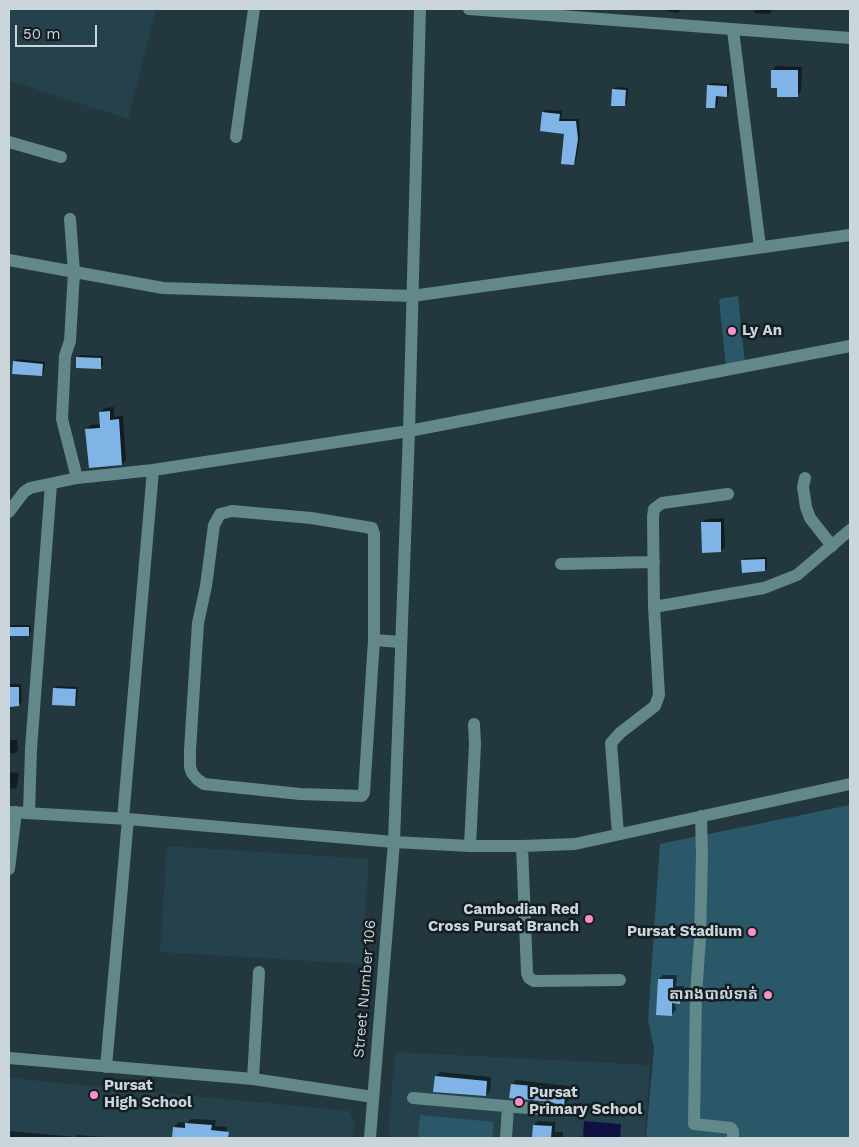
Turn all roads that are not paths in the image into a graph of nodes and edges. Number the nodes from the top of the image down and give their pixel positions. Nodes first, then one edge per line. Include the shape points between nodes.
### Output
1 (254, 9) edge
2 (420, 9) edge
3 (469, 9) edge
4 (733, 30) junction
5 (850, 38) edge
6 (236, 137) dead end
7 (9, 142) edge
8 (61, 157) dead end
9 (70, 219) dead end
10 (850, 235) edge
11 (760, 247) junction
12 (9, 260) edge
13 (74, 272) junction
14 (412, 296) junction
15 (850, 346) edge
16 (409, 431) junction
17 (153, 470) junction
18 (77, 478) junction
19 (805, 478) dead end
20 (51, 484) junction
21 (728, 494) dead end
22 (9, 512) edge
23 (850, 530) edge
24 (832, 546) junction
25 (654, 562) junction
26 (561, 564) dead end
27 (654, 607) junction
28 (374, 640) junction
29 (400, 642) junction
30 (474, 724) dead end
31 (850, 784) edge
32 (12, 812) edge
33 (30, 813) junction
34 (701, 816) junction
35 (125, 819) junction
36 (618, 834) junction
37 (394, 842) junction
38 (470, 846) junction
39 (522, 846) junction
40 (9, 869) edge
41 (259, 972) dead end
42 (620, 980) dead end
43 (9, 1058) edge
44 (106, 1067) junction
45 (253, 1079) junction
46 (373, 1097) junction
47 (413, 1098) dead end
48 (508, 1106) junction
49 (551, 1110) dead end
50 (370, 1138) edge
51 (506, 1138) edge
52 (733, 1138) edge

1 - 6 street
2 - 14 street, Street Number 106
3 - 4 street
4 - 5 street
4 - 11 street
7 - 8 street
9 - 13 street
10 - 11 street
11 - 14 street
12 - 13 street
13 - 14 street via 163,288
13 - 18 street via 62,418
14 - 16 street, Street Number 106
15 - 16 street
16 - 17 street
16 - 29 street, Street Number 106
17 - 18 street
17 - 35 street
18 - 20 street
19 - 24 street via 803,487 810,518
20 - 22 street via 30,488
20 - 33 street via 31,749
21 - 25 street via 662,503 654,508
23 - 24 street
24 - 27 street via 797,574 764,588
25 - 26 street
25 - 27 street
27 - 36 street via 659,695 655,706 611,743
28 - 28 street via 372,528 311,518 232,511 220,514 214,525 198,623 190,750 190,768 197,779 204,784 300,794 362,796
28 - 29 street
29 - 37 street, Street Number 106
30 - 38 street
31 - 34 street
32 - 33 street
32 - 40 street
33 - 35 street
34 - 36 street
34 - 52 street via 694,1124 731,1128
35 - 37 street
35 - 44 street
36 - 39 street via 575,844
37 - 38 street
37 - 46 street, Street Number 106
38 - 39 street
39 - 42 street via 529,978 534,981
41 - 45 street
43 - 44 street
44 - 45 street
45 - 46 street
46 - 50 street, Street Number 106
47 - 48 street
48 - 49 street
48 - 51 street

